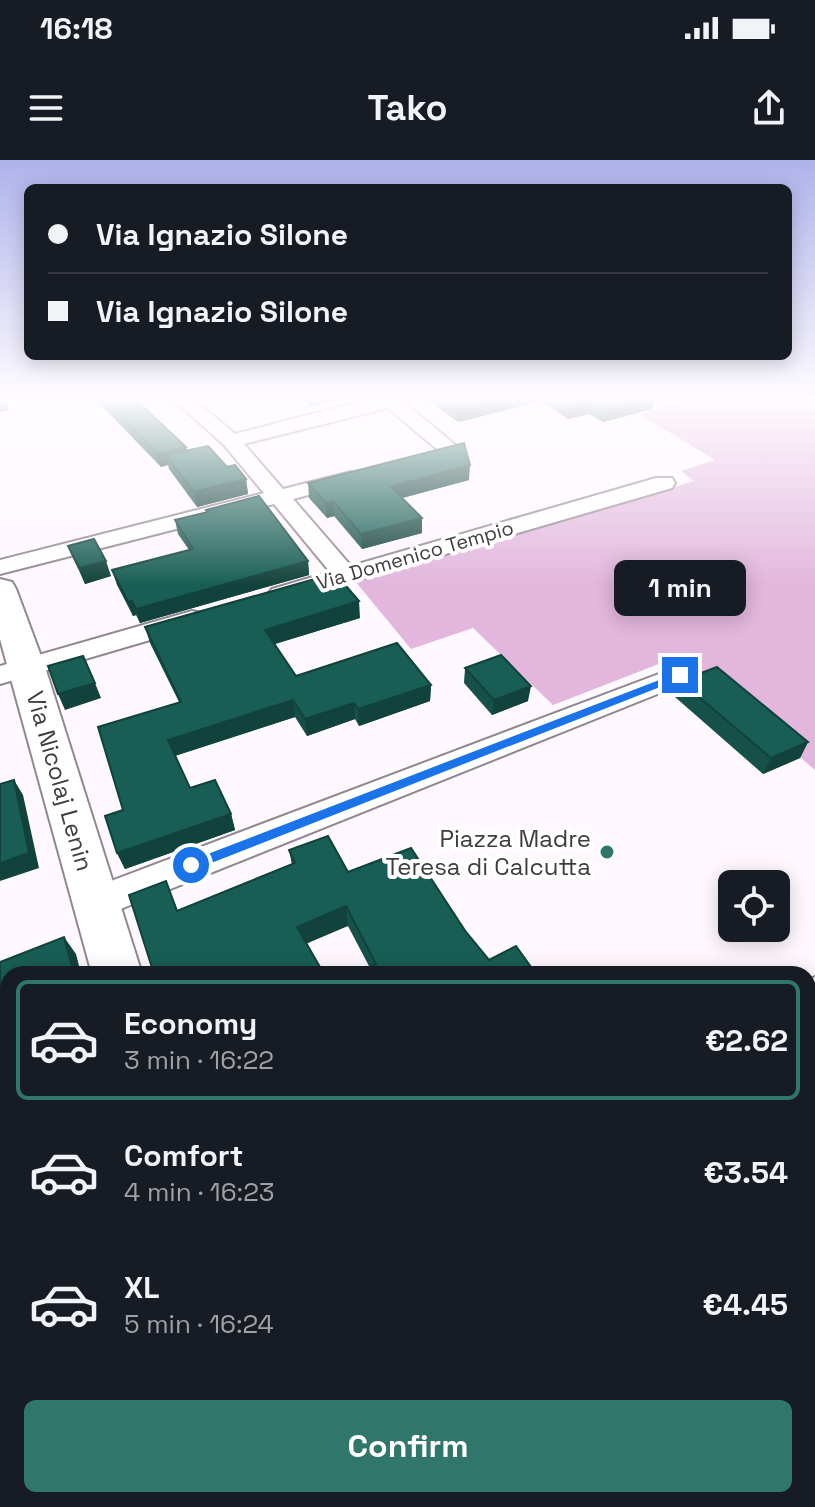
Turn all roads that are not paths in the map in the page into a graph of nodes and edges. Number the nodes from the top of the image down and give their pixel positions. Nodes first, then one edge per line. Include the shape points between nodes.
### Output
1 (248, 460) edge
2 (376, 472) edge
3 (664, 483) dead end
4 (280, 497) junction
5 (0, 567) edge
6 (346, 575) junction
7 (0, 589) edge
8 (255, 601) edge
9 (209, 614) edge
10 (13, 671) edge
11 (680, 675) dead end
12 (95, 903) junction
13 (115, 966) edge

1 - 4 street
2 - 4 street
3 - 6 street, Via Domenico Tempio
4 - 5 street
4 - 6 street
6 - 8 street, Via Domenico Tempio
7 - 10 main road, Via Nicolaj Lenin
9 - 10 street
10 - 12 main road, Via Nicolaj Lenin
11 - 12 street
12 - 13 main road, Via Nicolaj Lenin

